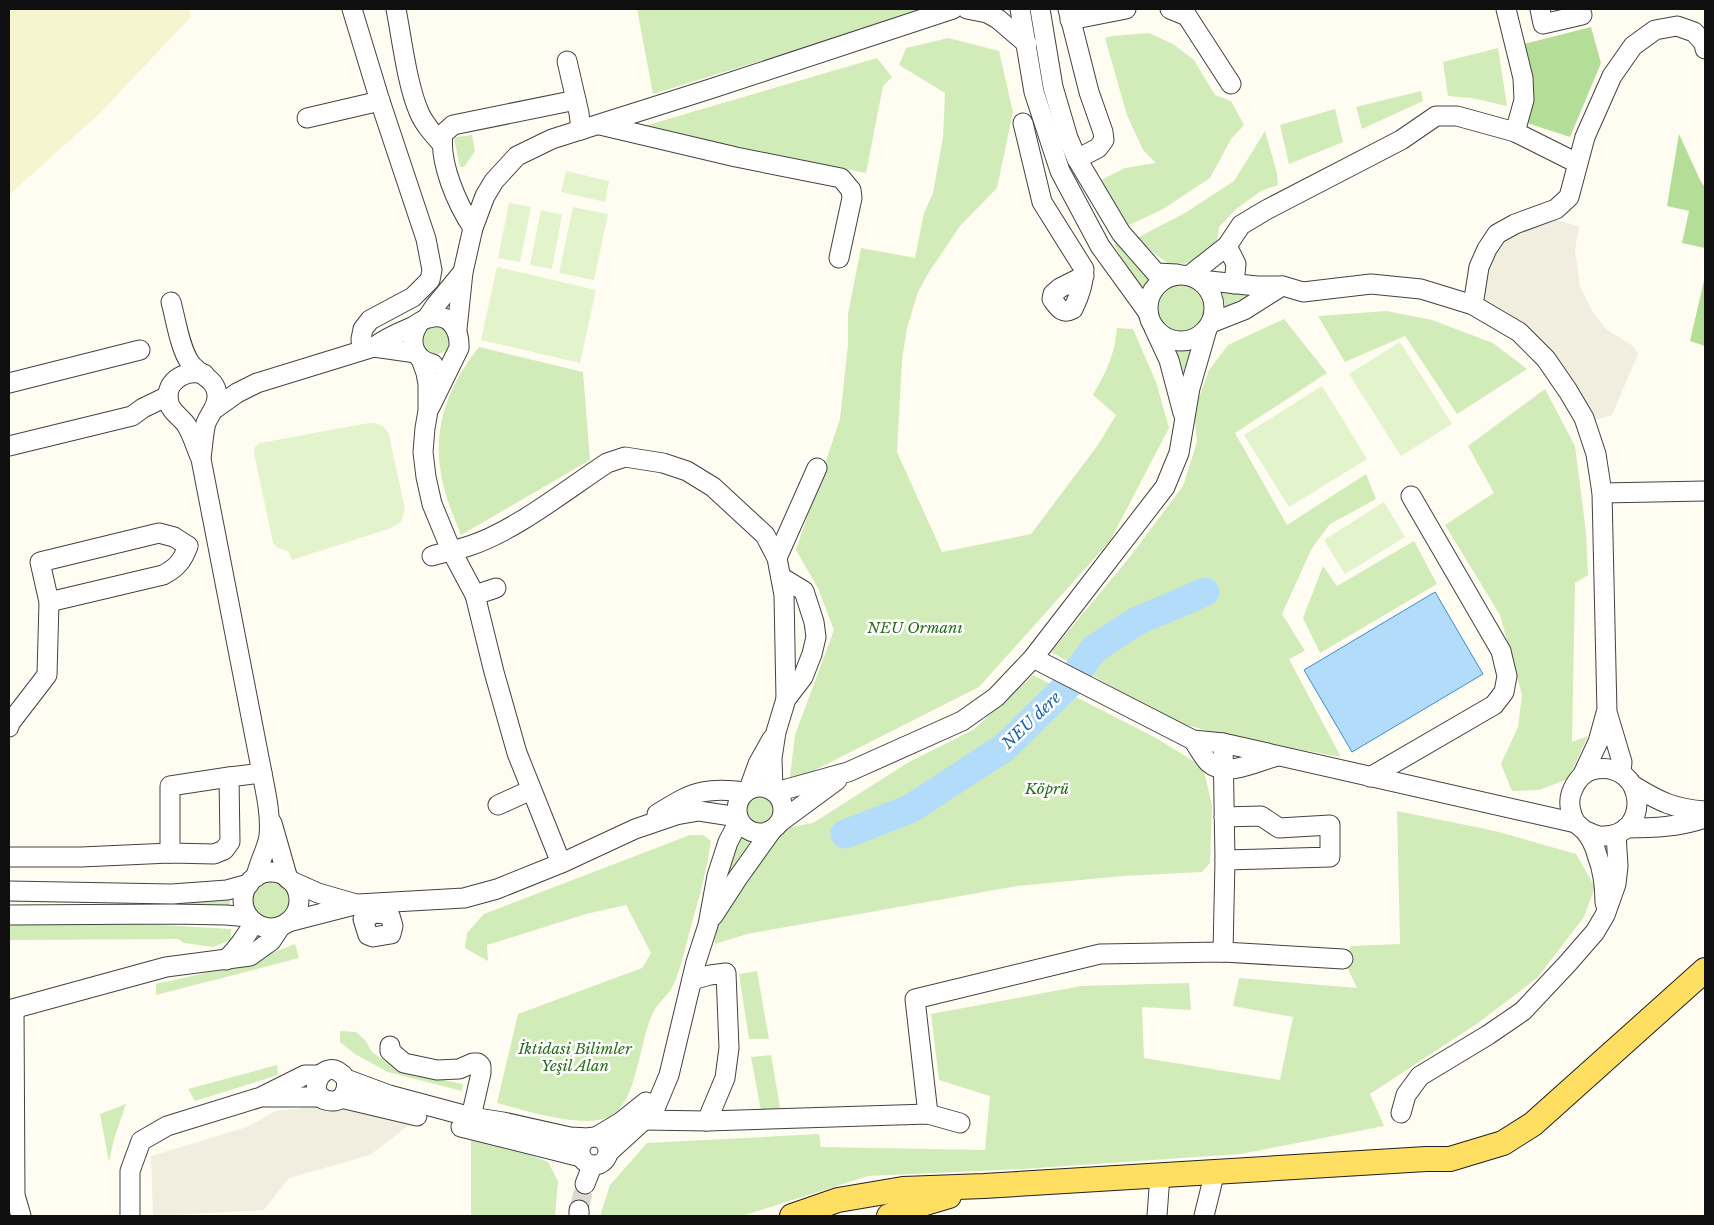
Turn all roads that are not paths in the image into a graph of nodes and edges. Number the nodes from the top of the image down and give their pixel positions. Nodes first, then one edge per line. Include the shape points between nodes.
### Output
1 (352, 9) edge
2 (396, 9) edge
3 (953, 9) edge
4 (967, 9) edge
5 (1020, 9) edge
6 (1040, 9) edge
7 (1126, 9) edge
8 (1170, 9) edge
9 (1506, 9) edge
10 (1540, 9) edge
11 (1580, 9) edge
12 (1069, 14) edge
13 (1026, 44) junction
14 (1705, 49) edge
15 (567, 61) dead end
16 (1231, 84) dead end
17 (576, 100) junction
18 (380, 101) junction
19 (307, 118) dead end
20 (1023, 123) dead end
21 (599, 125) junction
22 (581, 130) junction
23 (1515, 132) junction
24 (442, 144) junction
25 (1076, 159) junction
26 (1577, 163) junction
27 (1060, 172) junction
28 (1037, 177) junction
29 (474, 228) junction
30 (1227, 246) junction
31 (839, 258) dead end
32 (462, 272) junction
33 (1084, 276) dead end
34 (1189, 277) junction
35 (1234, 284) junction
36 (1283, 286) junction
37 (171, 302) dead end
38 (1473, 305) junction
39 (1150, 319) junction
40 (422, 321) junction
41 (1209, 326) junction
42 (457, 329) junction
43 (368, 348) junction
44 (140, 350) dead end
45 (184, 351) junction
46 (418, 356) junction
47 (454, 356) junction
48 (179, 376) junction
49 (207, 376) junction
50 (9, 383) edge
51 (257, 383) junction
52 (168, 396) junction
53 (213, 411) junction
54 (428, 411) junction
55 (132, 416) junction
56 (179, 416) junction
57 (1185, 421) junction
58 (9, 446) edge
59 (201, 459) junction
60 (817, 468) dead end
61 (1705, 491) edge
62 (1602, 494) junction
63 (1410, 496) dead end
64 (216, 539) junction
65 (188, 546) junction
66 (451, 550) junction
67 (432, 556) dead end
68 (777, 558) junction
69 (781, 577) junction
70 (496, 588) dead end
71 (475, 594) junction
72 (48, 602) junction
73 (1033, 658) junction
74 (786, 700) junction
75 (1606, 712) junction
76 (9, 727) edge
77 (776, 732) junction
78 (1193, 740) junction
79 (1223, 743) junction
80 (1279, 755) junction
81 (1223, 770) junction
82 (848, 772) junction
83 (1621, 772) junction
84 (262, 774) junction
85 (229, 777) junction
86 (1370, 777) junction
87 (1579, 779) junction
88 (1634, 786) junction
89 (531, 790) junction
90 (747, 790) junction
91 (774, 791) junction
92 (498, 805) dead end
93 (1516, 809) junction
94 (1705, 811) edge
95 (268, 812) junction
96 (1224, 817) junction
97 (1705, 818) edge
98 (739, 819) junction
99 (776, 826) junction
100 (1581, 827) junction
101 (635, 829) junction
102 (1621, 831) junction
103 (170, 853) junction
104 (9, 857) edge
105 (1225, 860) junction
106 (561, 863) junction
107 (252, 880) junction
108 (289, 880) junction
109 (9, 891) edge
110 (369, 907) junction
111 (9, 915) edge
112 (1605, 915) junction
113 (251, 920) junction
114 (285, 924) junction
115 (708, 925) junction
116 (1223, 952) junction
117 (1343, 959) dead end
118 (226, 960) junction
119 (1705, 970) edge
120 (692, 980) junction
121 (11, 1010) edge
122 (390, 1046) dead end
123 (320, 1075) junction
124 (346, 1079) junction
125 (662, 1092) junction
126 (261, 1097) junction
127 (321, 1097) junction
128 (341, 1098) junction
129 (1401, 1113) dead end
130 (928, 1114) junction
131 (471, 1117) junction
132 (644, 1120) junction
133 (707, 1121) junction
134 (960, 1122) dead end
135 (592, 1138) junction
136 (608, 1152) junction
137 (586, 1162) junction
138 (1215, 1171) junction
139 (1160, 1175) junction
140 (585, 1184) tunnel mouth
141 (984, 1186) junction
142 (21, 1216) edge
143 (130, 1216) edge
144 (792, 1216) edge
145 (889, 1216) edge
146 (1157, 1216) edge
147 (1204, 1216) edge

1 - 18 street
2 - 24 street via 413,97 428,128
3 - 21 street
4 - 13 street via 998,19
5 - 13 street
6 - 25 street via 1053,86
7 - 12 street
8 - 16 street via 1187,16
9 - 23 street via 1523,78 1524,100
10 - 11 street via 1543,24 1582,15
12 - 25 street via 1088,92 1104,140 1098,148
13 - 27 street via 1034,92
14 - 26 street via 1694,32 1677,26 1655,30 1633,46 1612,76
15 - 17 street
17 - 22 street
17 - 24 street via 453,125 443,134
18 - 19 street
18 - 43 street via 426,239 432,270 430,280 417,293 370,320 361,339
20 - 28 street
21 - 22 street
21 - 31 street via 841,178 851,190 852,198
22 - 29 street via 552,139 517,156 485,196
23 - 26 street
23 - 30 street via 1456,116 1436,116 1401,140 1241,225
24 - 29 street via 457,198
25 - 34 street via 1121,233 1156,273
26 - 38 street via 1569,197 1556,209 1497,234 1479,267
27 - 28 street
27 - 39 street via 1100,246
28 - 33 street via 1042,202 1084,269
29 - 32 street
30 - 34 street
30 - 35 street via 1236,264
32 - 40 street
32 - 42 street
34 - 35 street
34 - 39 street via 1167,277 1158,283 1148,301
34 - 41 street via 1207,287 1212,295 1214,304
35 - 36 street
36 - 38 street via 1303,292 1371,284 1412,288
36 - 41 street via 1244,310
37 - 45 street
38 - 62 street via 1519,332 1546,359 1568,390 1591,438
39 - 41 street via 1161,335 1170,340 1190,340
39 - 57 street via 1169,360
40 - 42 street via 434,316 447,319
40 - 43 street
40 - 46 street via 412,339
41 - 57 street via 1190,388
42 - 47 street via 460,338
43 - 46 street
43 - 51 street
44 - 50 street
45 - 48 street via 184,364
45 - 49 street via 190,363
46 - 47 street via 429,364 438,364
46 - 54 street via 428,384
47 - 54 street
48 - 49 street via 195,372
48 - 52 street
49 - 51 street via 223,382
49 - 53 street via 217,392
51 - 53 street
52 - 55 street
52 - 56 street via 170,406
53 - 56 street via 205,419 197,421
53 - 59 street via 204,431
54 - 66 street via 424,428 426,477 432,504
55 - 56 street
55 - 58 street
56 - 59 street via 188,427
57 - 73 street via 1179,453 1164,487
59 - 64 street
60 - 68 street
61 - 62 street
62 - 75 street
63 - 86 street via 1501,651 1506,676 1504,692 1494,705
64 - 65 street
64 - 84 street
65 - 72 street via 180,563 163,575
65 - 72 street via 159,533 40,562
66 - 67 street
66 - 68 street via 511,528 607,463 625,457 663,463 687,471 713,487 765,535
66 - 71 street
68 - 69 street
69 - 74 street
69 - 74 street via 804,591 816,637 803,677
70 - 71 street
71 - 89 street via 496,641 506,717
72 - 76 street via 47,675
73 - 78 street
73 - 82 street via 996,697 962,721
74 - 77 street
75 - 83 street via 1622,762
75 - 87 street via 1598,742
77 - 90 street
77 - 91 street via 772,758
78 - 79 street
78 - 81 street via 1210,763
79 - 80 street
79 - 81 street
80 - 81 street
80 - 86 street
81 - 96 street
82 - 91 street
82 - 99 street
83 - 87 street via 1593,769
83 - 88 street
84 - 85 street
84 - 95 street
85 - 103 street via 170,786
85 - 103 street via 230,842 224,850 214,854
86 - 93 street
87 - 93 street via 1567,798 1548,806
87 - 100 street via 1570,797 1571,812
88 - 94 street via 1660,802 1687,810
88 - 102 street via 1638,802 1635,816
89 - 92 street
89 - 106 street
90 - 91 street via 761,786
90 - 98 street via 738,803
90 - 101 street via 702,792 675,803
91 - 99 street via 783,806 783,814
93 - 100 street
95 - 107 street via 269,838
95 - 108 street
96 - 105 street
96 - 105 street via 1260,816 1279,828 1330,825 1330,857
97 - 102 street via 1665,828
98 - 99 street via 750,831 757,833
98 - 101 street via 699,811
98 - 115 street via 717,876
99 - 115 street
100 - 102 street via 1602,837
100 - 112 street via 1597,854 1606,886
101 - 106 street
102 - 112 street via 1616,884
103 - 104 street
105 - 116 street
106 - 110 street via 497,889 464,898
107 - 108 street via 272,872
107 - 109 street via 227,890 172,894
107 - 113 street via 243,900
108 - 110 street via 318,893
108 - 114 street via 296,889 298,907
110 - 114 street
111 - 113 street via 226,915
112 - 129 street via 1568,963 1523,1011 1420,1076 1406,1095
113 - 114 street via 267,928
113 - 118 street via 246,938
114 - 118 street via 271,941 250,956
115 - 120 street
116 - 117 street
116 - 130 street via 1100,954 915,999
118 - 121 street via 166,967
119 - 138 main road via 1533,1124 1503,1143 1450,1159
120 - 125 street
120 - 133 street via 726,973 729,1048 725,1078
121 - 142 street via 15,1195
122 - 131 street via 390,1051 404,1063 437,1070 459,1069 478,1063 481,1073
123 - 124 street via 327,1070 337,1071
123 - 126 street via 305,1075
123 - 127 street via 316,1089
124 - 128 street via 346,1092
124 - 131 street via 389,1095
125 - 132 street via 656,1106
125 - 135 street via 621,1122
126 - 127 street
126 - 143 street via 167,1126 140,1141 130,1171
127 - 128 street via 332,1101
128 - 137 street
130 - 133 street
130 - 134 street
131 - 135 street via 570,1137
132 - 133 street
132 - 136 street
135 - 136 street via 600,1138
135 - 137 street via 580,1148
136 - 137 street via 605,1161 597,1166
137 - 140 street
138 - 139 main road
138 - 147 street
139 - 141 main road
139 - 146 street
141 - 144 main road via 903,1189 838,1200
141 - 145 main road

